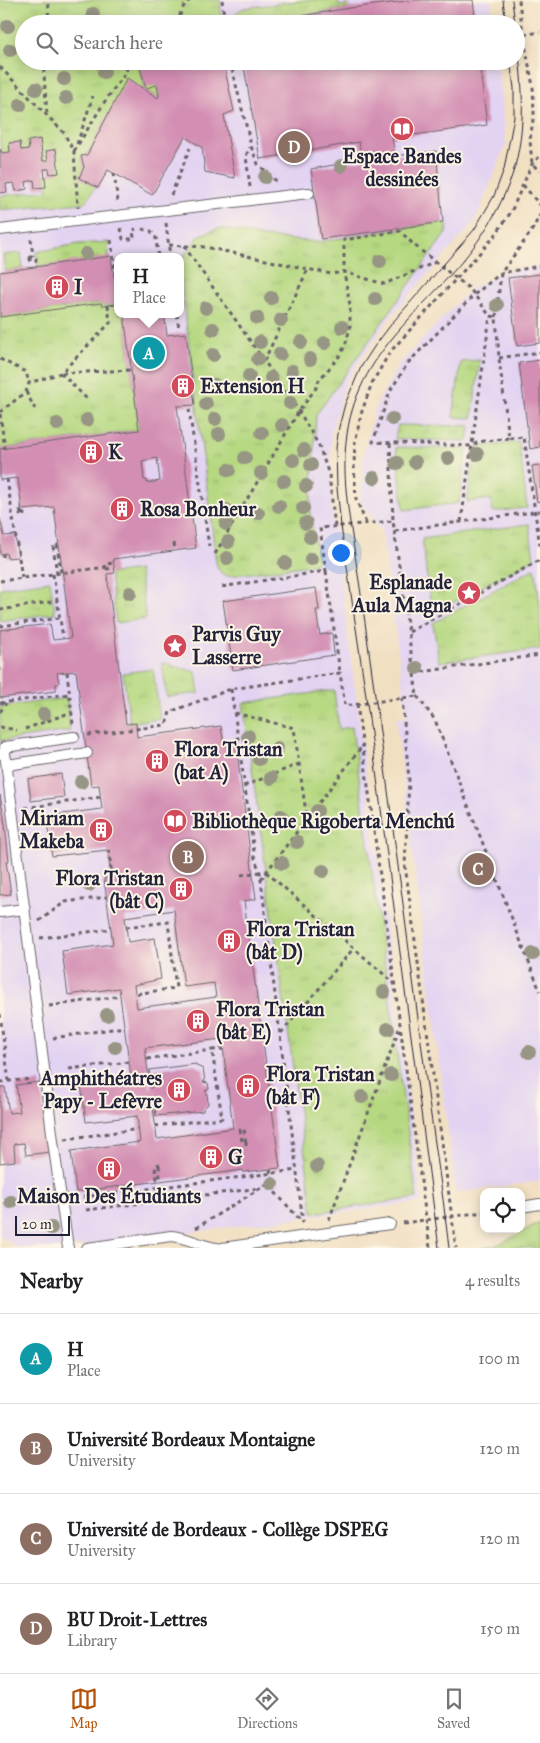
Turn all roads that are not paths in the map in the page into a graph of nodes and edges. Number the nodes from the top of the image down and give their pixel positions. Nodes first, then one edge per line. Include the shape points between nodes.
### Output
1 (310, 193) dead end
2 (0, 230) edge
3 (74, 737) road end
4 (3, 753) edge
5 (87, 753) dead end
6 (7, 765) junction
7 (25, 909) junction
8 (0, 912) edge
9 (540, 1204) edge
10 (525, 1206) edge
11 (390, 1224) road end
12 (68, 1248) edge
13 (87, 1248) edge
14 (217, 1248) edge
15 (222, 1248) edge

1 - 2 lane
3 - 4 lane via 5,747
4 - 6 lane
5 - 6 lane
6 - 7 lane
7 - 8 lane
7 - 12 lane
9 - 10 lane
11 - 15 lane
13 - 14 lane via 171,1236

